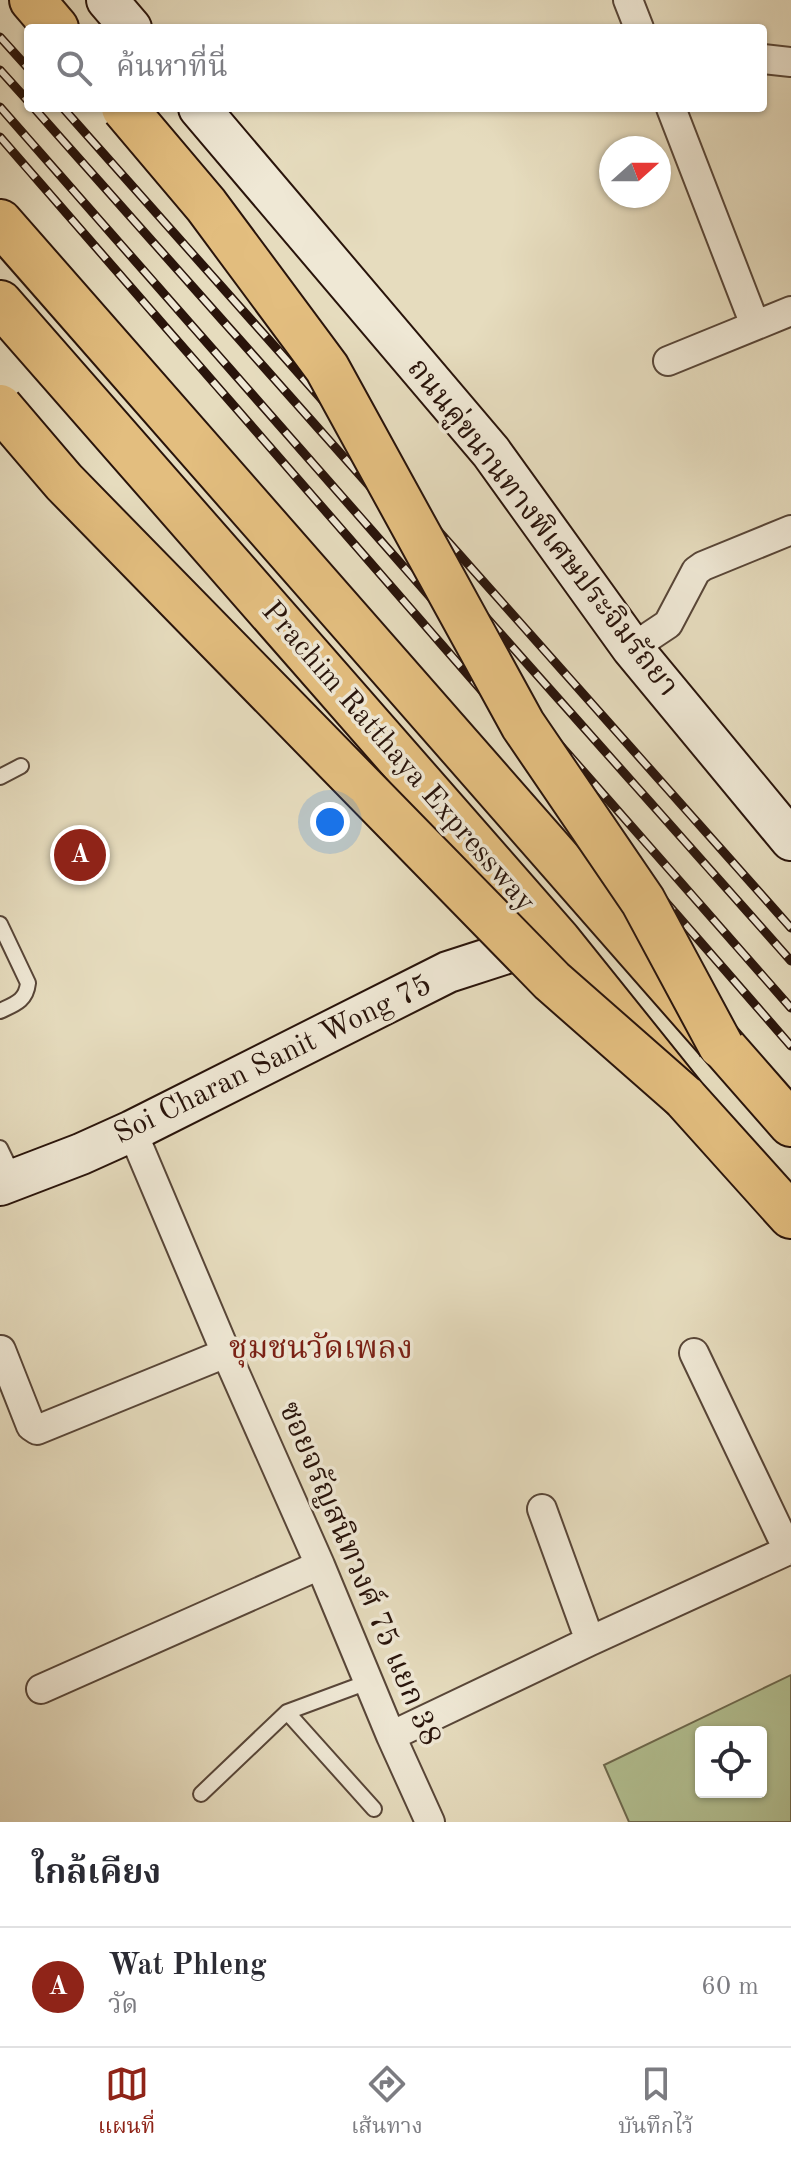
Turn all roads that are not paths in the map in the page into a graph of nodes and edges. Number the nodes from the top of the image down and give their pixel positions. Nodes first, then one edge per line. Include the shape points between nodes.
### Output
1 (32, 0) edge
2 (107, 0) edge
3 (628, 0) edge
4 (53, 24) edge
5 (128, 24) edge
6 (637, 24) edge
7 (767, 59) edge
8 (791, 62) edge
9 (127, 112) edge
10 (202, 112) edge
11 (673, 112) edge
12 (0, 222) edge
13 (0, 303) edge
14 (791, 311) edge
15 (0, 317) edge
16 (755, 325) junction
17 (668, 361) dead end
18 (0, 407) edge
19 (791, 530) edge
20 (632, 648) junction
21 (21, 766) dead end
22 (0, 777) edge
23 (791, 839) edge
24 (0, 924) edge
25 (547, 940) junction
26 (0, 1011) edge
27 (721, 1046) junction
28 (684, 1097) junction
29 (791, 1124) edge
30 (132, 1131) junction
31 (5, 1171) edge
32 (791, 1216) edge
33 (791, 1226) edge
34 (1, 1350) edge
35 (226, 1353) junction
36 (694, 1353) dead end
37 (542, 1509) dead end
38 (790, 1549) edge
39 (320, 1565) junction
40 (590, 1641) junction
41 (368, 1682) junction
42 (41, 1689) dead end
43 (287, 1712) junction
44 (391, 1736) junction
45 (201, 1794) dead end
46 (374, 1809) dead end
47 (430, 1822) edge

1 - 4 highway
2 - 5 main road
3 - 6 street
7 - 8 street
9 - 27 highway, bridge via 206,205 327,368 523,725 643,901
10 - 20 main road, ถนนคู่ขนานทางพิเศษประจิมรัถยา via 491,452
11 - 16 street
12 - 27 highway, Prachim Ratthaya Expressway, bridge
13 - 28 highway, Prachim Ratthaya Expressway, bridge via 558,940
14 - 16 street
15 - 25 main road via 260,622
16 - 17 street
18 - 28 highway, bridge via 64,482 552,981
19 - 20 street via 696,571 668,624
20 - 23 main road, ถนนคู่ขนานทางพิเศษประจิมรัถยา
21 - 22 lane
24 - 26 lane via 28,983 22,1000
25 - 30 main road, Soi Charan Sanit Wong 75 via 448,972
25 - 33 main road
27 - 29 highway, Prachim Ratthaya Expressway
28 - 32 highway, Prachim Ratthaya Expressway
30 - 31 main road, Soi Charan Sanit Wong 75 via 81,1154
30 - 35 street, ซอยจรัญสนิทวงศ์ 75 แยก 38
34 - 35 street via 37,1430
35 - 39 street, ซอยจรัญสนิทวงศ์ 75 แยก 38
36 - 38 street
37 - 40 street
38 - 40 street
39 - 41 street, ซอยจรัญสนิทวงศ์ 75 แยก 38
39 - 42 street
40 - 44 street
41 - 43 lane
41 - 44 street, ซอยจรัญสนิทวงศ์ 75 แยก 38
43 - 45 lane
43 - 46 lane
44 - 47 street, ซอยจรัญสนิทวงศ์ 75 แยก 38

